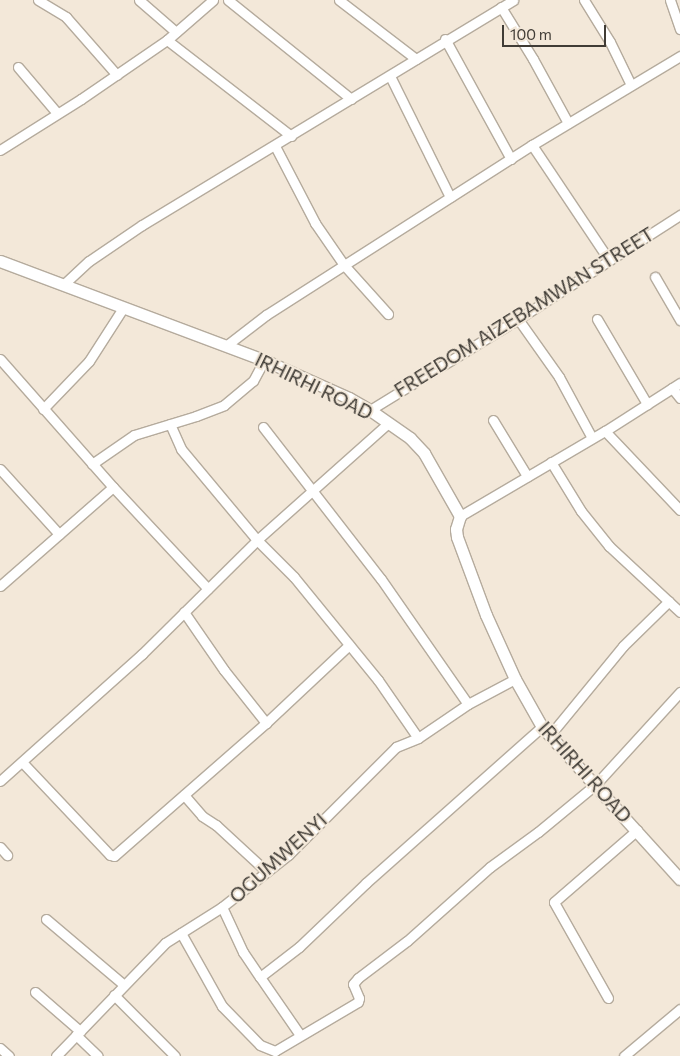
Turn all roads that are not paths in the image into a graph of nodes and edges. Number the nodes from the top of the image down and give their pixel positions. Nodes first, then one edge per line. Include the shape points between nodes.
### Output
1 (38, 0) edge
2 (139, 0) edge
3 (213, 0) edge
4 (228, 0) edge
5 (339, 0) edge
6 (513, 0) edge
7 (584, 0) edge
8 (670, 0) edge
9 (501, 7) junction
10 (680, 29) edge
11 (176, 32) junction
12 (445, 39) junction
13 (167, 40) junction
14 (680, 56) edge
15 (416, 58) junction
16 (18, 67) dead end
17 (116, 75) junction
18 (390, 76) junction
19 (631, 85) junction
20 (351, 99) junction
21 (58, 113) junction
22 (568, 123) junction
23 (291, 136) junction
24 (532, 145) junction
25 (275, 146) junction
26 (0, 150) edge
27 (511, 158) junction
28 (450, 197) junction
29 (680, 215) edge
30 (609, 260) junction
31 (0, 261) edge
32 (344, 265) junction
33 (655, 277) dead end
34 (62, 285) junction
35 (123, 308) junction
36 (388, 314) dead end
37 (518, 319) junction
38 (597, 319) dead end
39 (680, 320) edge
40 (227, 344) junction
41 (0, 360) edge
42 (264, 360) junction
43 (680, 383) edge
44 (672, 388) junction
45 (680, 398) edge
46 (647, 404) junction
47 (43, 409) junction
48 (370, 410) junction
49 (493, 420) dead end
50 (170, 424) junction
51 (388, 424) junction
52 (263, 426) dead end
53 (605, 431) junction
54 (592, 438) junction
55 (551, 462) junction
56 (92, 464) junction
57 (0, 469) edge
58 (527, 476) junction
59 (113, 487) junction
60 (312, 491) junction
61 (680, 510) edge
62 (460, 516) junction
63 (59, 534) junction
64 (257, 540) junction
65 (0, 585) edge
66 (208, 589) junction
67 (669, 601) junction
68 (184, 612) junction
69 (680, 612) edge
70 (349, 645) junction
71 (515, 679) junction
72 (680, 692) edge
73 (468, 704) junction
74 (266, 723) junction
75 (546, 731) junction
76 (418, 738) junction
77 (22, 762) junction
78 (0, 781) edge
79 (596, 784) junction
80 (184, 795) junction
81 (637, 830) junction
82 (0, 847) edge
83 (7, 855) dead end
84 (267, 872) junction
85 (680, 879) edge
86 (222, 907) junction
87 (46, 919) dead end
88 (181, 933) junction
89 (260, 977) junction
90 (124, 986) junction
91 (35, 992) dead end
92 (114, 995) junction
93 (608, 998) dead end
94 (680, 1009) edge
95 (78, 1033) junction
96 (300, 1035) junction
97 (0, 1048) edge
98 (9, 1056) edge
99 (56, 1056) edge
100 (98, 1056) edge
101 (175, 1056) edge
102 (624, 1056) edge

1 - 17 street via 66,17
2 - 11 street
3 - 11 street
4 - 20 street
5 - 15 street
6 - 9 street
7 - 19 street
8 - 10 street
9 - 12 street
9 - 22 street
11 - 13 street
12 - 15 street
12 - 27 street
13 - 17 street
13 - 23 street
14 - 19 street
15 - 18 street
16 - 21 street
17 - 21 street
18 - 20 street
18 - 28 street
19 - 22 street
20 - 23 street
21 - 26 street
22 - 24 street
23 - 25 street
24 - 27 street
24 - 30 street
25 - 32 street via 315,224
25 - 34 street via 142,225 89,261
27 - 28 street
28 - 32 street
29 - 30 street, FREEDOM AIZEBAMWAN STREET
30 - 37 street, FREEDOM AIZEBAMWAN STREET
31 - 34 street, IRHIRHI ROAD
32 - 36 street
32 - 40 street
33 - 39 street
34 - 35 street, IRHIRHI ROAD
35 - 40 street, IRHIRHI ROAD
35 - 47 street via 89,361
37 - 48 street, FREEDOM AIZEBAMWAN STREET
37 - 54 street via 559,377
38 - 46 street
40 - 42 street, IRHIRHI ROAD
41 - 47 street
42 - 48 street, IRHIRHI ROAD
42 - 50 street via 254,382 224,405
43 - 44 street
44 - 45 street
44 - 46 street
46 - 53 street
47 - 56 street
48 - 51 street, IRHIRHI ROAD
49 - 58 street
50 - 56 street via 134,435
50 - 64 street via 181,448
51 - 60 street
51 - 62 street, IRHIRHI ROAD via 410,438 424,453
52 - 60 street
53 - 54 street
53 - 61 street
54 - 55 street
55 - 58 street
55 - 67 street via 581,511 609,546
56 - 59 street
57 - 63 street
58 - 62 street
59 - 63 street
59 - 66 street
60 - 64 street
60 - 73 street via 381,579
62 - 71 street, IRHIRHI ROAD via 457,537 486,615
63 - 65 street
64 - 66 street
64 - 70 street via 294,577
66 - 68 street
67 - 69 street
67 - 75 street
68 - 74 street
68 - 77 street
70 - 74 street
70 - 76 street
71 - 73 street, OGUMWENYI
71 - 75 street, IRHIRHI ROAD
72 - 79 street
73 - 76 street, OGUMWENYI
74 - 80 street
75 - 79 street, IRHIRHI ROAD
75 - 89 street
76 - 84 street, OGUMWENYI via 396,747
77 - 78 street
77 - 80 street via 114,856
79 - 81 street, IRHIRHI ROAD
79 - 96 street via 490,867 407,941 358,978 353,984 358,1002
80 - 84 street via 202,816
81 - 85 street, IRHIRHI ROAD
81 - 93 street via 554,902
82 - 83 street
84 - 86 street, OGUMWENYI
86 - 88 street, OGUMWENYI
86 - 89 street via 243,952
87 - 90 street
88 - 90 street, OGUMWENYI via 165,943
88 - 96 street via 222,1006 260,1045 276,1051
89 - 96 street
90 - 92 street, OGUMWENYI
91 - 95 street
92 - 95 street, OGUMWENYI
92 - 101 street
94 - 102 street
95 - 99 street, OGUMWENYI
95 - 100 street
97 - 98 street

